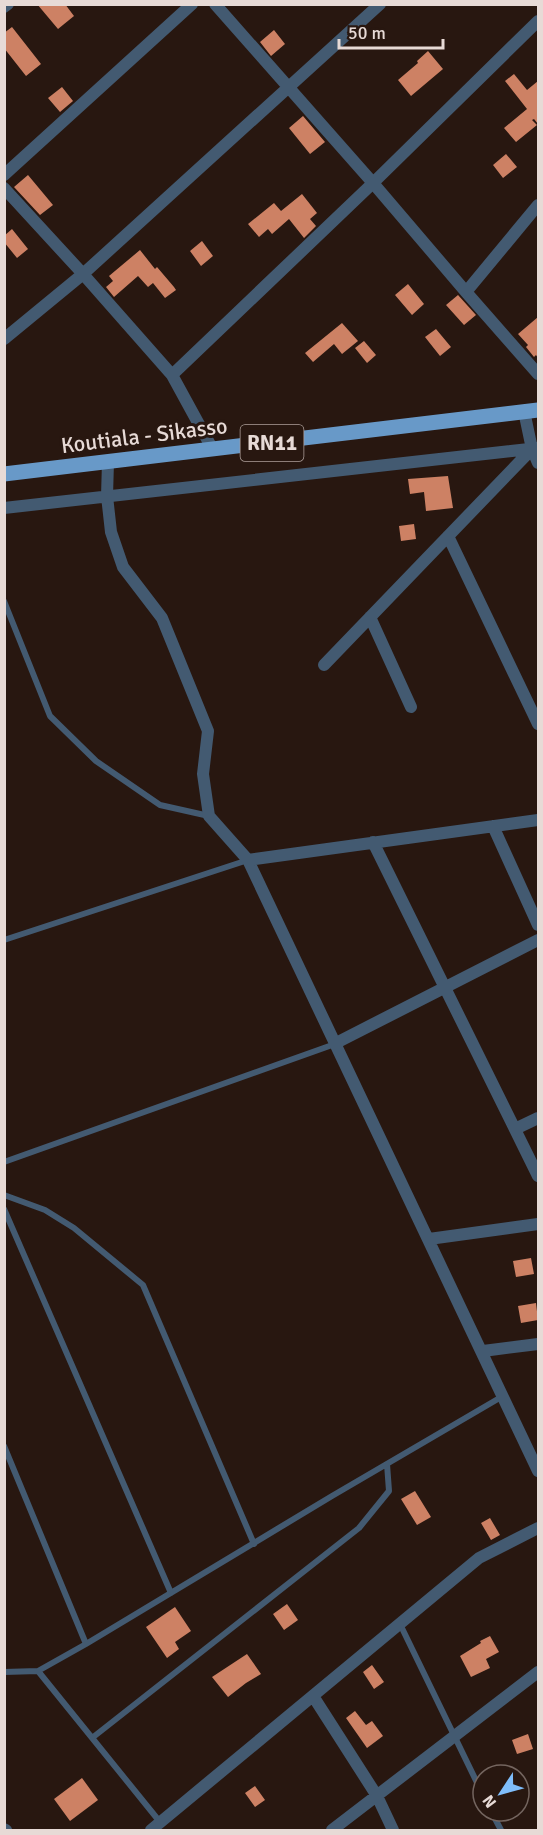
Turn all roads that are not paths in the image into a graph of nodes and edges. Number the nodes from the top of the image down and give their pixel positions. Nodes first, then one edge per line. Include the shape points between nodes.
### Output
1 (192, 4) edge
2 (215, 4) edge
3 (380, 4) edge
4 (538, 21) edge
5 (288, 88) junction
6 (4, 175) edge
7 (373, 183) junction
8 (4, 188) edge
9 (538, 205) edge
10 (83, 274) junction
11 (466, 292) junction
12 (4, 339) edge
13 (538, 374) edge
14 (172, 375) junction
15 (531, 410) edge
16 (535, 448) edge
17 (213, 450) junction
18 (108, 462) junction
19 (538, 463) edge
20 (4, 474) edge
21 (107, 496) junction
22 (4, 508) edge
23 (448, 536) junction
24 (4, 601) edge
25 (370, 617) junction
26 (324, 665) dead end
27 (411, 707) dead end
28 (538, 724) edge
29 (209, 816) junction
30 (538, 820) edge
31 (493, 826) junction
32 (373, 843) junction
33 (248, 860) junction
34 (538, 925) edge
35 (4, 940) edge
36 (538, 940) edge
37 (445, 988) junction
38 (336, 1043) junction
39 (538, 1118) edge
40 (515, 1130) junction
41 (4, 1162) edge
42 (538, 1176) edge
43 (4, 1195) edge
44 (4, 1209) edge
45 (538, 1224) edge
46 (429, 1239) junction
47 (538, 1344) edge
48 (483, 1351) junction
49 (504, 1396) junction
50 (4, 1446) edge
51 (387, 1464) junction
52 (538, 1468) edge
53 (538, 1527) edge
54 (254, 1544) junction
55 (171, 1593) junction
56 (400, 1624) junction
57 (86, 1644) junction
58 (38, 1671) junction
59 (4, 1672) edge
60 (538, 1672) edge
61 (313, 1696) junction
62 (455, 1737) junction
63 (92, 1738) junction
64 (471, 1770) edge
65 (377, 1796) junction
66 (156, 1827) edge
67 (333, 1830) edge
68 (393, 1830) edge

1 - 6 street
2 - 5 street
3 - 5 street
4 - 7 street
5 - 7 street
5 - 10 street
7 - 11 street
7 - 14 street
8 - 10 street
9 - 11 street
10 - 12 street
10 - 14 street
11 - 13 street
14 - 17 street
15 - 16 street
15 - 17 main road, Koutiala - Sikasso / RN11
16 - 19 street
16 - 21 street
16 - 23 street
17 - 18 main road, Koutiala - Sikasso / RN11
18 - 20 main road, Koutiala - Sikasso / RN11
18 - 21 street
21 - 22 street
21 - 29 street via 111,532 123,567 162,618 208,731 203,774
23 - 25 street
23 - 28 street
24 - 29 lane via 50,716 96,761 160,805
25 - 26 street
25 - 27 street
29 - 33 street
30 - 31 street
31 - 32 street
31 - 34 street
32 - 33 street
32 - 37 street
33 - 35 lane
33 - 38 street
36 - 37 street
37 - 38 street
37 - 40 street
38 - 41 lane
38 - 46 street
39 - 40 street
40 - 42 street
43 - 54 lane via 45,1210 74,1228 143,1285
44 - 55 lane
45 - 46 street
46 - 48 street
47 - 48 street
48 - 49 street
49 - 51 lane
49 - 52 street
50 - 57 lane
51 - 54 lane
51 - 63 lane via 389,1491 359,1528
53 - 56 street via 479,1558
54 - 55 lane
55 - 57 lane
56 - 61 street
56 - 62 lane
57 - 58 lane
58 - 59 lane
58 - 63 lane
60 - 62 street
61 - 65 street
61 - 66 street
62 - 64 lane
62 - 65 street
63 - 66 lane
65 - 67 street
65 - 68 street

